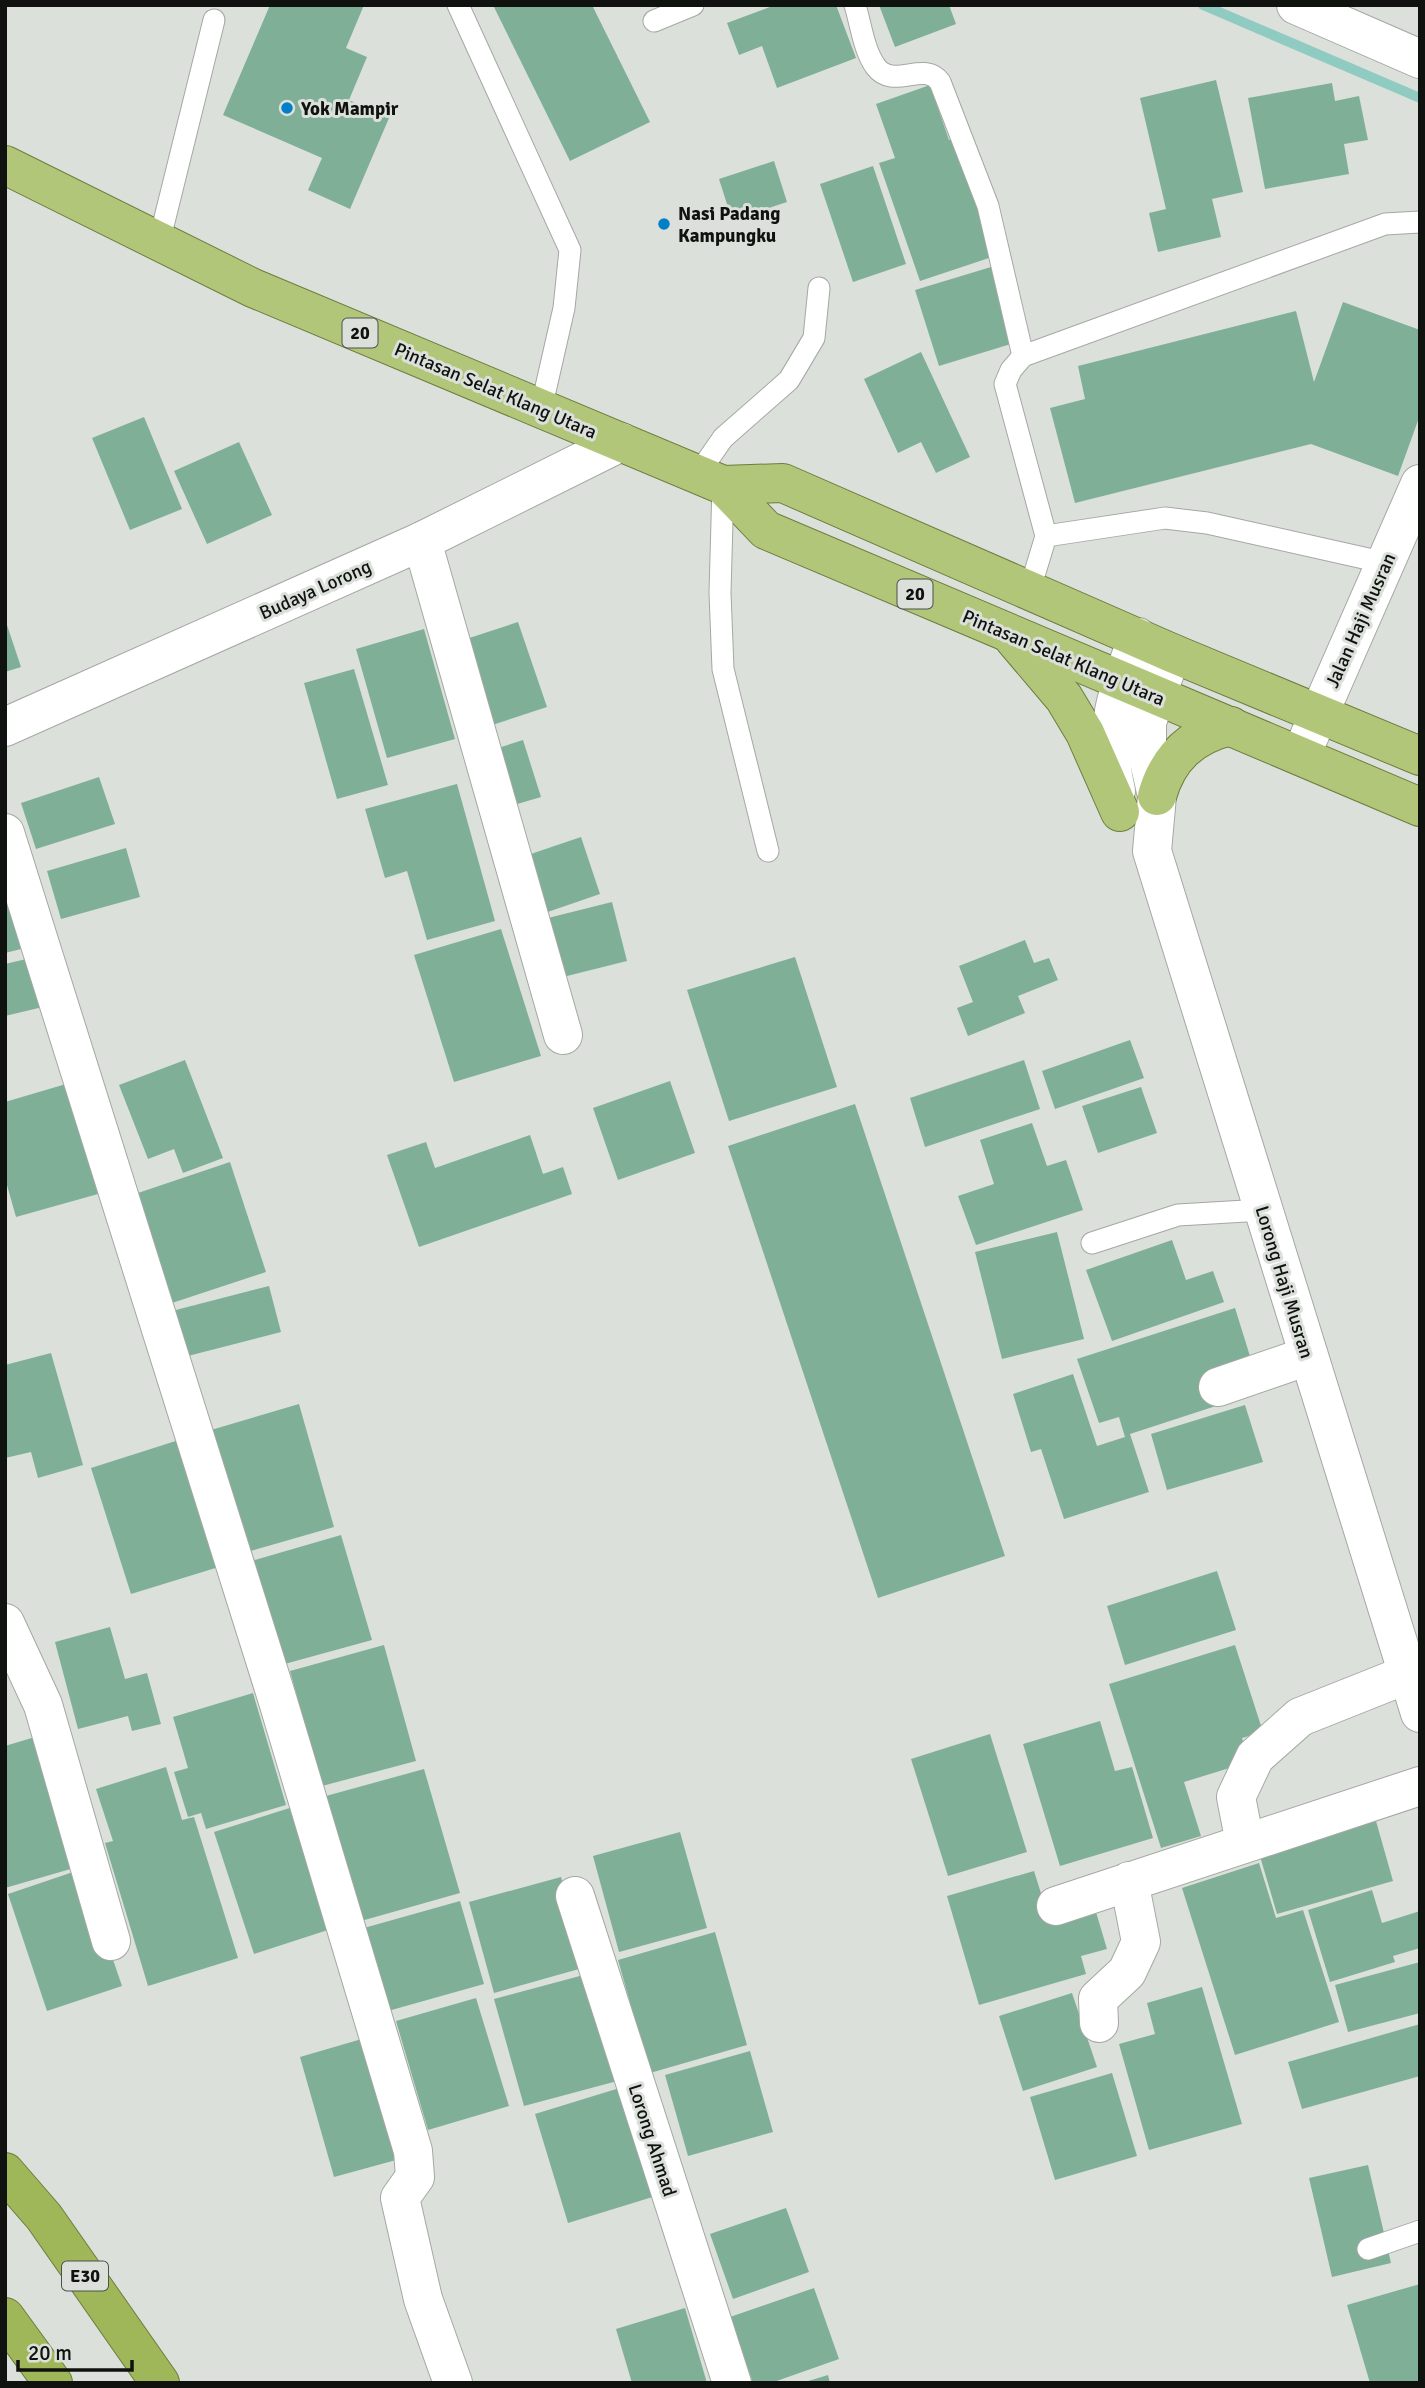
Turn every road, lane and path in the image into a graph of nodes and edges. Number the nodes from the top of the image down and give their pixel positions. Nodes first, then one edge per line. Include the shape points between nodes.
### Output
1 (458, 5) edge
2 (694, 5) edge
3 (855, 5) edge
4 (1296, 5) edge
5 (214, 20) dead end
6 (654, 21) dead end
7 (1420, 59) edge
8 (5, 165) edge
9 (1420, 222) edge
10 (159, 242) junction
11 (819, 288) dead end
12 (1023, 356) junction
13 (541, 409) junction
14 (621, 442) junction
15 (711, 479) junction
16 (1420, 484) edge
17 (1046, 536) junction
18 (422, 541) junction
19 (1386, 563) junction
20 (1030, 592) junction
21 (1009, 634) junction
22 (1138, 637) junction
23 (1172, 653) junction
24 (1138, 688) junction
25 (1318, 713) junction
26 (1231, 726) junction
27 (5, 727) edge
28 (1301, 755) junction
29 (1420, 756) edge
30 (1157, 796) junction
31 (1420, 807) edge
32 (1120, 812) junction
33 (5, 834) edge
34 (768, 851) dead end
35 (1152, 851) junction
36 (563, 1035) dead end
37 (1263, 1210) junction
38 (1092, 1243) dead end
39 (1308, 1356) junction
40 (1218, 1387) dead end
41 (5, 1623) edge
42 (1408, 1674) junction
43 (1420, 1713) edge
44 (1420, 1786) edge
45 (1245, 1843) junction
46 (1129, 1881) junction
47 (575, 1896) dead end
48 (1056, 1906) dead end
49 (111, 1941) dead end
50 (1099, 2023) dead end
51 (5, 2172) edge
52 (1420, 2231) edge
53 (1368, 2249) dead end
54 (5, 2317) edge
55 (53, 2383) edge
56 (160, 2383) edge
57 (453, 2383) edge
58 (732, 2383) edge

1 - 13 lane via 570,250 564,308
2 - 6 lane
3 - 12 lane via 878,70 889,78 928,73 940,82 988,206
4 - 7 street
5 - 10 lane
8 - 10 highway, Pintasan Selat Klang Utara / 20
9 - 12 lane via 1385,224
10 - 13 highway, Pintasan Selat Klang Utara / 20 via 253,288
11 - 15 lane via 814,338 789,380 723,438
12 - 17 lane via 1005,384
13 - 14 highway, Pintasan Selat Klang Utara / 20
14 - 15 highway, Pintasan Selat Klang Utara / 20
14 - 18 street, Budaya Lorong
15 - 20 highway, Pintasan Selat Klang Utara / 20 via 783,483
15 - 21 highway, Pintasan Selat Klang Utara / 20 via 766,530
15 - 34 lane via 723,669
16 - 19 street, Jalan Haji Musran
17 - 19 lane via 1165,518
17 - 20 lane
18 - 27 street, Budaya Lorong
18 - 36 street
19 - 25 street, Jalan Haji Musran
20 - 22 highway, Pintasan Selat Klang Utara / 20
21 - 24 highway, Pintasan Selat Klang Utara / 20
21 - 32 highway via 1064,698
22 - 23 highway, Pintasan Selat Klang Utara / 20
22 - 24 street, Lorong Haji Musran
23 - 24 street, Lorong Haji Musran
23 - 25 highway, Pintasan Selat Klang Utara / 20
24 - 26 highway, Pintasan Selat Klang Utara / 20
24 - 30 street, Lorong Haji Musran
24 - 32 street, Lorong Haji Musran via 1112,710 1109,746
25 - 28 street, Jalan Haji Musran
25 - 29 highway, Pintasan Selat Klang Utara / 20
26 - 28 highway, Pintasan Selat Klang Utara / 20
26 - 30 highway via 1207,731 1184,746 1163,776
28 - 31 highway, Pintasan Selat Klang Utara / 20
30 - 35 street, Lorong Haji Musran
32 - 35 street, Lorong Haji Musran
33 - 57 street via 277,1698 413,2151 415,2177 400,2198 423,2299
35 - 37 street, Lorong Haji Musran
37 - 38 lane via 1178,1215
37 - 39 street, Lorong Haji Musran
39 - 40 street
39 - 42 street, Lorong Haji Musran
41 - 49 street via 43,1705
42 - 43 street, Lorong Haji Musran
42 - 45 street via 1300,1717 1255,1758 1236,1797
44 - 45 street
45 - 46 street
46 - 48 street
46 - 50 street via 1141,1942 1127,1972 1098,1999
47 - 58 street, Lorong Ahmad
51 - 56 highway, E30 via 44,2217
52 - 53 lane
54 - 55 highway

